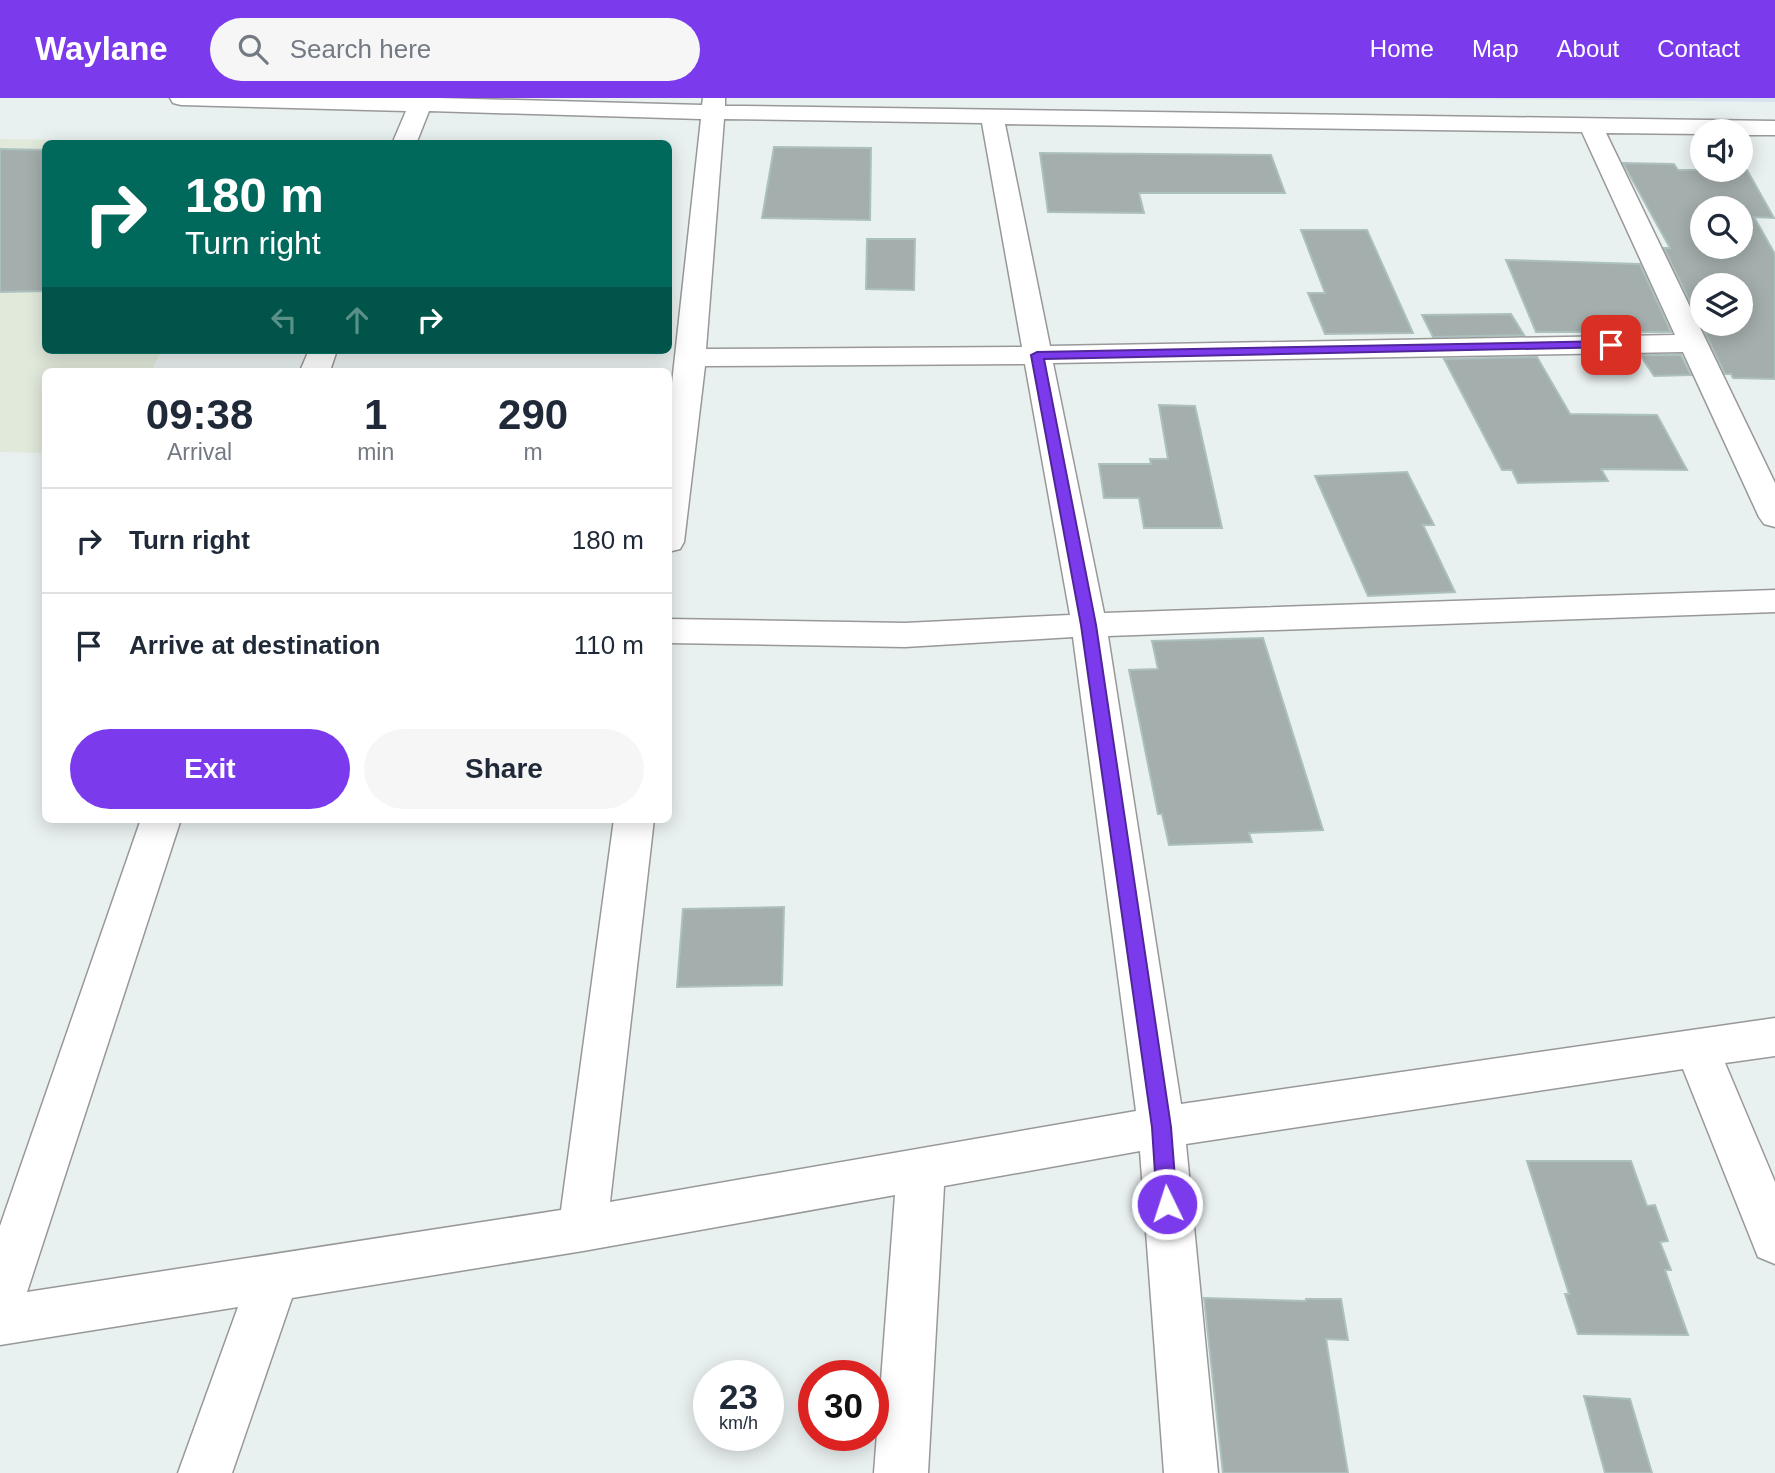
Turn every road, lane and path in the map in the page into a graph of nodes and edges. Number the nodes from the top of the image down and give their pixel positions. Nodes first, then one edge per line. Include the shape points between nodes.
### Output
1 (181, 98) edge
2 (420, 104) junction
3 (713, 105) edge
4 (992, 117) junction
5 (1590, 124) junction
6 (1775, 128) edge
7 (406, 140) edge
8 (682, 298) edge
9 (1693, 344) junction
10 (1037, 355) junction
11 (691, 358) junction
12 (672, 510) edge
13 (1775, 517) edge
14 (1775, 601) edge
15 (1088, 625) junction
16 (672, 631) edge
17 (160, 823) edge
18 (634, 823) edge
19 (1775, 1038) edge
20 (1697, 1049) junction
21 (1161, 1127) junction
22 (921, 1171) junction
23 (583, 1228) junction
24 (1775, 1241) edge
25 (274, 1277) junction
26 (0, 1298) edge
27 (0, 1321) edge
28 (205, 1473) edge
29 (901, 1473) edge
30 (1192, 1473) edge

1 - 2 street
2 - 3 street
2 - 7 street
3 - 4 street
3 - 8 street
4 - 5 street
4 - 10 street
5 - 6 street
5 - 9 street
8 - 11 street
9 - 10 street
9 - 13 street
10 - 11 street
10 - 15 street
11 - 12 street
14 - 15 street
15 - 16 street via 905,635
15 - 21 street
17 - 26 street
18 - 23 street
19 - 20 street
20 - 21 street
20 - 24 street
21 - 22 street
21 - 30 street
22 - 23 street
22 - 29 street
23 - 25 street
25 - 27 street
25 - 28 street

